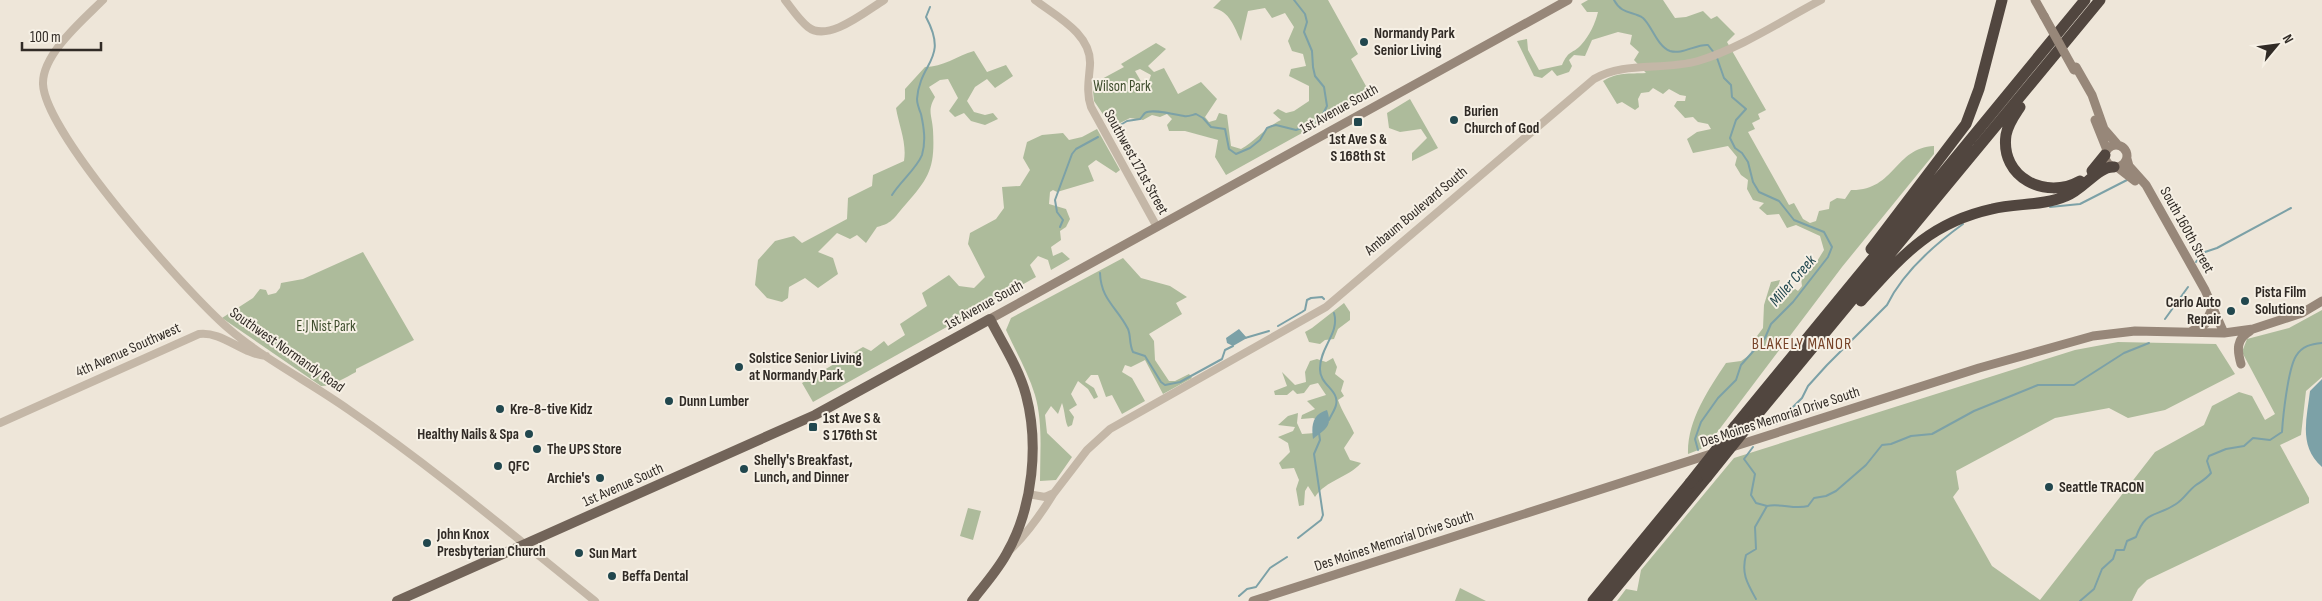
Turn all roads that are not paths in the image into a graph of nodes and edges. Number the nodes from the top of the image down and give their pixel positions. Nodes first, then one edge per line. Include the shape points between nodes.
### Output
1 (103, 0) edge
2 (785, 0) edge
3 (884, 0) edge
4 (1035, 0) edge
5 (1568, 0) edge
6 (1821, 0) edge
7 (2002, 0) edge
8 (2035, 0) edge
9 (2039, 0) edge
10 (2085, 0) edge
11 (2100, 0) edge
12 (2046, 15) junction
13 (2048, 63) junction
14 (2075, 68) junction
15 (2117, 144) junction
16 (2106, 152) junction
17 (2127, 159) junction
18 (2115, 167) junction
19 (1157, 226) junction
20 (2322, 301) edge
21 (2214, 315) junction
22 (990, 319) junction
23 (2253, 329) junction
24 (2189, 332) junction
25 (2224, 333) junction
26 (1823, 336) junction
27 (268, 356) junction
28 (2241, 364) dead end
29 (1782, 369) junction
30 (0, 423) edge
31 (1054, 493) junction
32 (1028, 494) junction
33 (526, 546) junction
34 (1008, 552) junction
35 (1637, 554) junction
36 (1611, 586) junction
37 (397, 601) edge
38 (595, 601) edge
39 (972, 601) edge
40 (1252, 601) edge
41 (1593, 601) edge
42 (1605, 601) edge

1 - 27 street, Southwest Normandy Road via 69,35 48,66 43,82 57,122 107,193 200,304 231,331
2 - 3 street via 809,28 824,32 840,27
4 - 19 street, Southwest 171st Street via 1083,40 1090,58 1090,107
5 - 19 main road, 1st Avenue South
6 - 31 street, Ambaum Boulevard South via 1706,58 1669,67 1617,69 1594,79 1326,307 1110,429 1088,450
7 - 29 highway via 1979,89 1966,124 1792,350
8 - 12 main road
9 - 12 main road
10 - 29 highway
11 - 13 highway
12 - 14 main road, bridge
13 - 16 highway via 2009,124 2006,149 2012,167 2032,184 2061,189 2086,178
13 - 26 highway
14 - 15 main road via 2092,95 2104,129
14 - 16 main road via 2090,100
15 - 16 main road
15 - 17 main road via 2125,149
16 - 18 main road via 2107,162
17 - 18 main road
17 - 21 main road, South 160th Street via 2129,166 2146,185 2213,304
18 - 21 main road, South 160th Street via 2131,176 2140,187
18 - 26 highway via 2103,169 2068,196 1994,208 1948,223 1918,242 1835,328
19 - 22 main road, 1st Avenue South
20 - 23 main road, Des Moines Memorial Drive South via 2302,313
21 - 24 main road
21 - 25 main road, South 160th Street
22 - 32 main road via 1026,393 1033,439
22 - 33 main road, 1st Avenue South via 814,415
23 - 25 main road, Des Moines Memorial Drive South
23 - 28 main road via 2243,336 2238,345
24 - 25 main road, Des Moines Memorial Drive South
24 - 40 main road, Des Moines Memorial Drive South via 2114,332 2049,348 1902,392
26 - 35 highway, bridge via 1706,477
27 - 30 street, 4th Avenue Southwest via 247,352 212,334 198,334
27 - 33 street, Southwest Normandy Road via 350,410
29 - 35 highway, bridge via 1690,482
31 - 32 street via 1045,497
31 - 34 street, Ambaum Boulevard South via 1038,520
32 - 34 main road via 1022,520
33 - 37 main road, 1st Avenue South
33 - 38 street, Southwest Normandy Road
34 - 39 main road, Ambaum Boulevard South
35 - 36 highway
36 - 41 highway
36 - 42 highway

